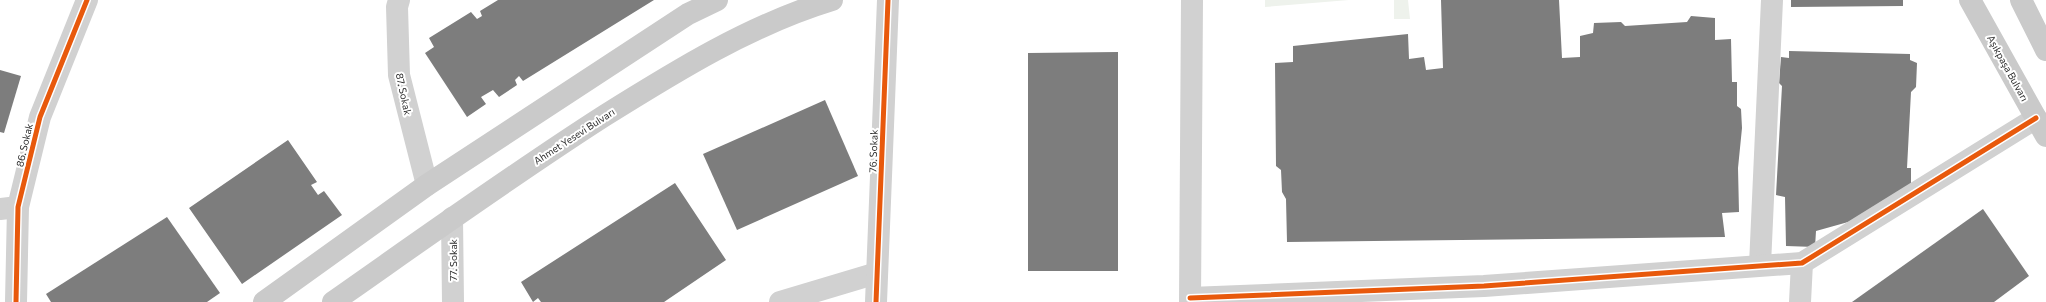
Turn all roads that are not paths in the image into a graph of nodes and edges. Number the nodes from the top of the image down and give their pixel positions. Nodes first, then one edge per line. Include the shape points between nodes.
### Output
1 (87, 0) edge
2 (399, 0) edge
3 (717, 0) edge
4 (832, 0) edge
5 (888, 0) edge
6 (1192, 0) edge
7 (1772, 0) edge
8 (1970, 0) edge
9 (2021, 0) edge
10 (2046, 50) edge
11 (2041, 127) edge
12 (427, 185) junction
13 (9, 208) edge
14 (452, 218) junction
15 (1802, 263) junction
16 (1760, 265) junction
17 (877, 273) junction
18 (1484, 294) edge
19 (1190, 300) edge
20 (16, 302) edge
21 (264, 302) edge
22 (333, 302) edge
23 (453, 302) edge
24 (780, 302) edge
25 (876, 302) edge
26 (1800, 302) edge

1 - 13 street, 86. Sokak via 40,117
2 - 12 street, 87. Sokak via 399,75
3 - 12 main road via 688,14
4 - 14 main road, Ahmet Yesevi Bulvarı via 779,20 686,65 536,160
5 - 17 street, 76. Sokak
6 - 19 street
7 - 16 street
8 - 11 main road, Aşıkpaşa Bulvarı
9 - 10 main road
11 - 15 street
12 - 21 main road
13 - 20 street, 86. Sokak
14 - 22 main road, Ahmet Yesevi Bulvarı
14 - 23 street, 77. Sokak
15 - 16 street
15 - 26 street
16 - 18 street
17 - 24 street
17 - 25 street, 76. Sokak
18 - 19 street

